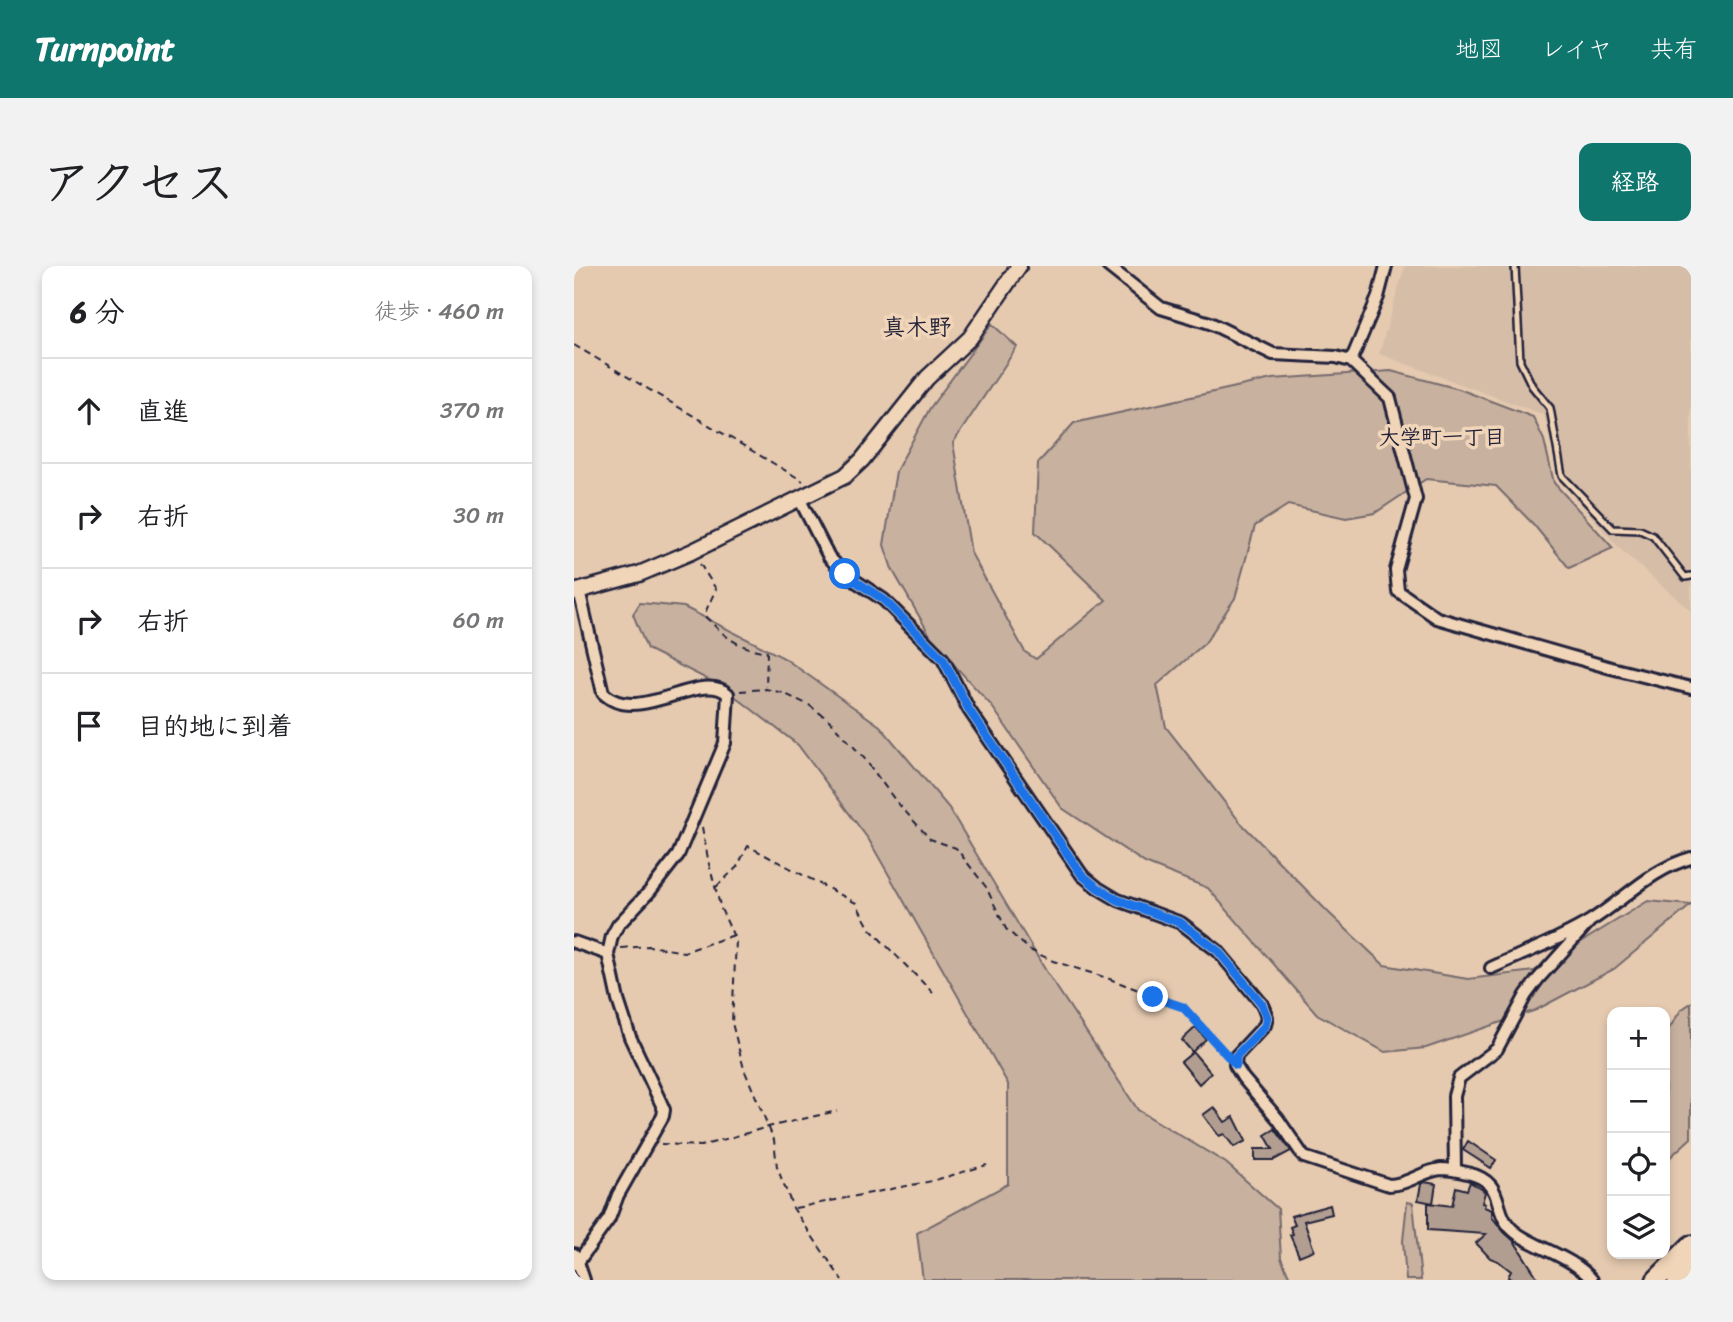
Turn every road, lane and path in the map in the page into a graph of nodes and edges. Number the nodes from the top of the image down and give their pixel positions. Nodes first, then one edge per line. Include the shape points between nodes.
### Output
1 (1019, 266) edge
2 (1108, 266) edge
3 (1386, 266) edge
4 (1516, 266) edge
5 (574, 345) edge
6 (1351, 361) junction
7 (819, 491) junction
8 (800, 500) junction
9 (691, 552) junction
10 (1691, 576) edge
11 (577, 591) edge
12 (1691, 688) edge
13 (766, 689) junction
14 (728, 694) junction
15 (692, 816) junction
16 (1691, 858) edge
17 (715, 888) junction
18 (1590, 921) junction
19 (733, 936) junction
20 (574, 942) edge
21 (609, 951) junction
22 (1491, 968) dead end
23 (933, 993) dead end
24 (1236, 1065) junction
25 (836, 1111) dead end
26 (768, 1127) junction
27 (649, 1143) junction
28 (987, 1166) dead end
29 (1455, 1170) junction
30 (793, 1208) junction
31 (1691, 1245) edge
32 (575, 1260) edge
33 (1691, 1266) edge
34 (584, 1280) edge
35 (842, 1280) edge
36 (1592, 1280) edge
37 (1656, 1280) edge
38 (1677, 1280) edge

1 - 7 street via 970,338 927,378 862,460 845,477
2 - 6 street via 1161,308 1210,323 1273,354
3 - 6 street
4 - 10 lane via 1521,361 1532,386 1550,408 1562,476 1613,529 1640,530 1653,536 1685,577
5 - 7 path
6 - 12 street via 1390,398 1416,499 1396,570 1398,591 1437,618
7 - 8 street
8 - 9 street
8 - 24 street via 829,557 845,574 884,600 943,659 969,710 1082,875 1118,900 1181,923 1202,937 1262,1004 1265,1026 1236,1056
9 - 11 street via 639,574
9 - 13 path via 716,589 704,615 734,643 767,652
11 - 14 street via 603,693 611,701 639,704 704,688
13 - 14 path
13 - 24 path via 809,705 829,720 930,839 956,848 986,887 1006,929 1030,950 1183,1007
14 - 15 street via 725,743
15 - 17 path via 703,827
15 - 21 street via 678,855 618,925
16 - 18 street via 1633,888
17 - 19 path
17 - 23 path via 737,867 748,846 856,903 870,929
18 - 22 street
18 - 29 street via 1526,995 1497,1049 1459,1078 1454,1096
19 - 21 path via 684,952 649,946
19 - 26 path via 732,1023 744,1069
20 - 21 street
21 - 27 street via 630,1037 664,1110
24 - 29 street via 1304,1157 1389,1185 1432,1170
25 - 26 path
26 - 27 path via 701,1146
26 - 30 path
27 - 32 street via 609,1219
28 - 30 path
29 - 36 street via 1488,1180 1508,1227
30 - 35 path
31 - 37 highway
32 - 34 street
33 - 38 highway

